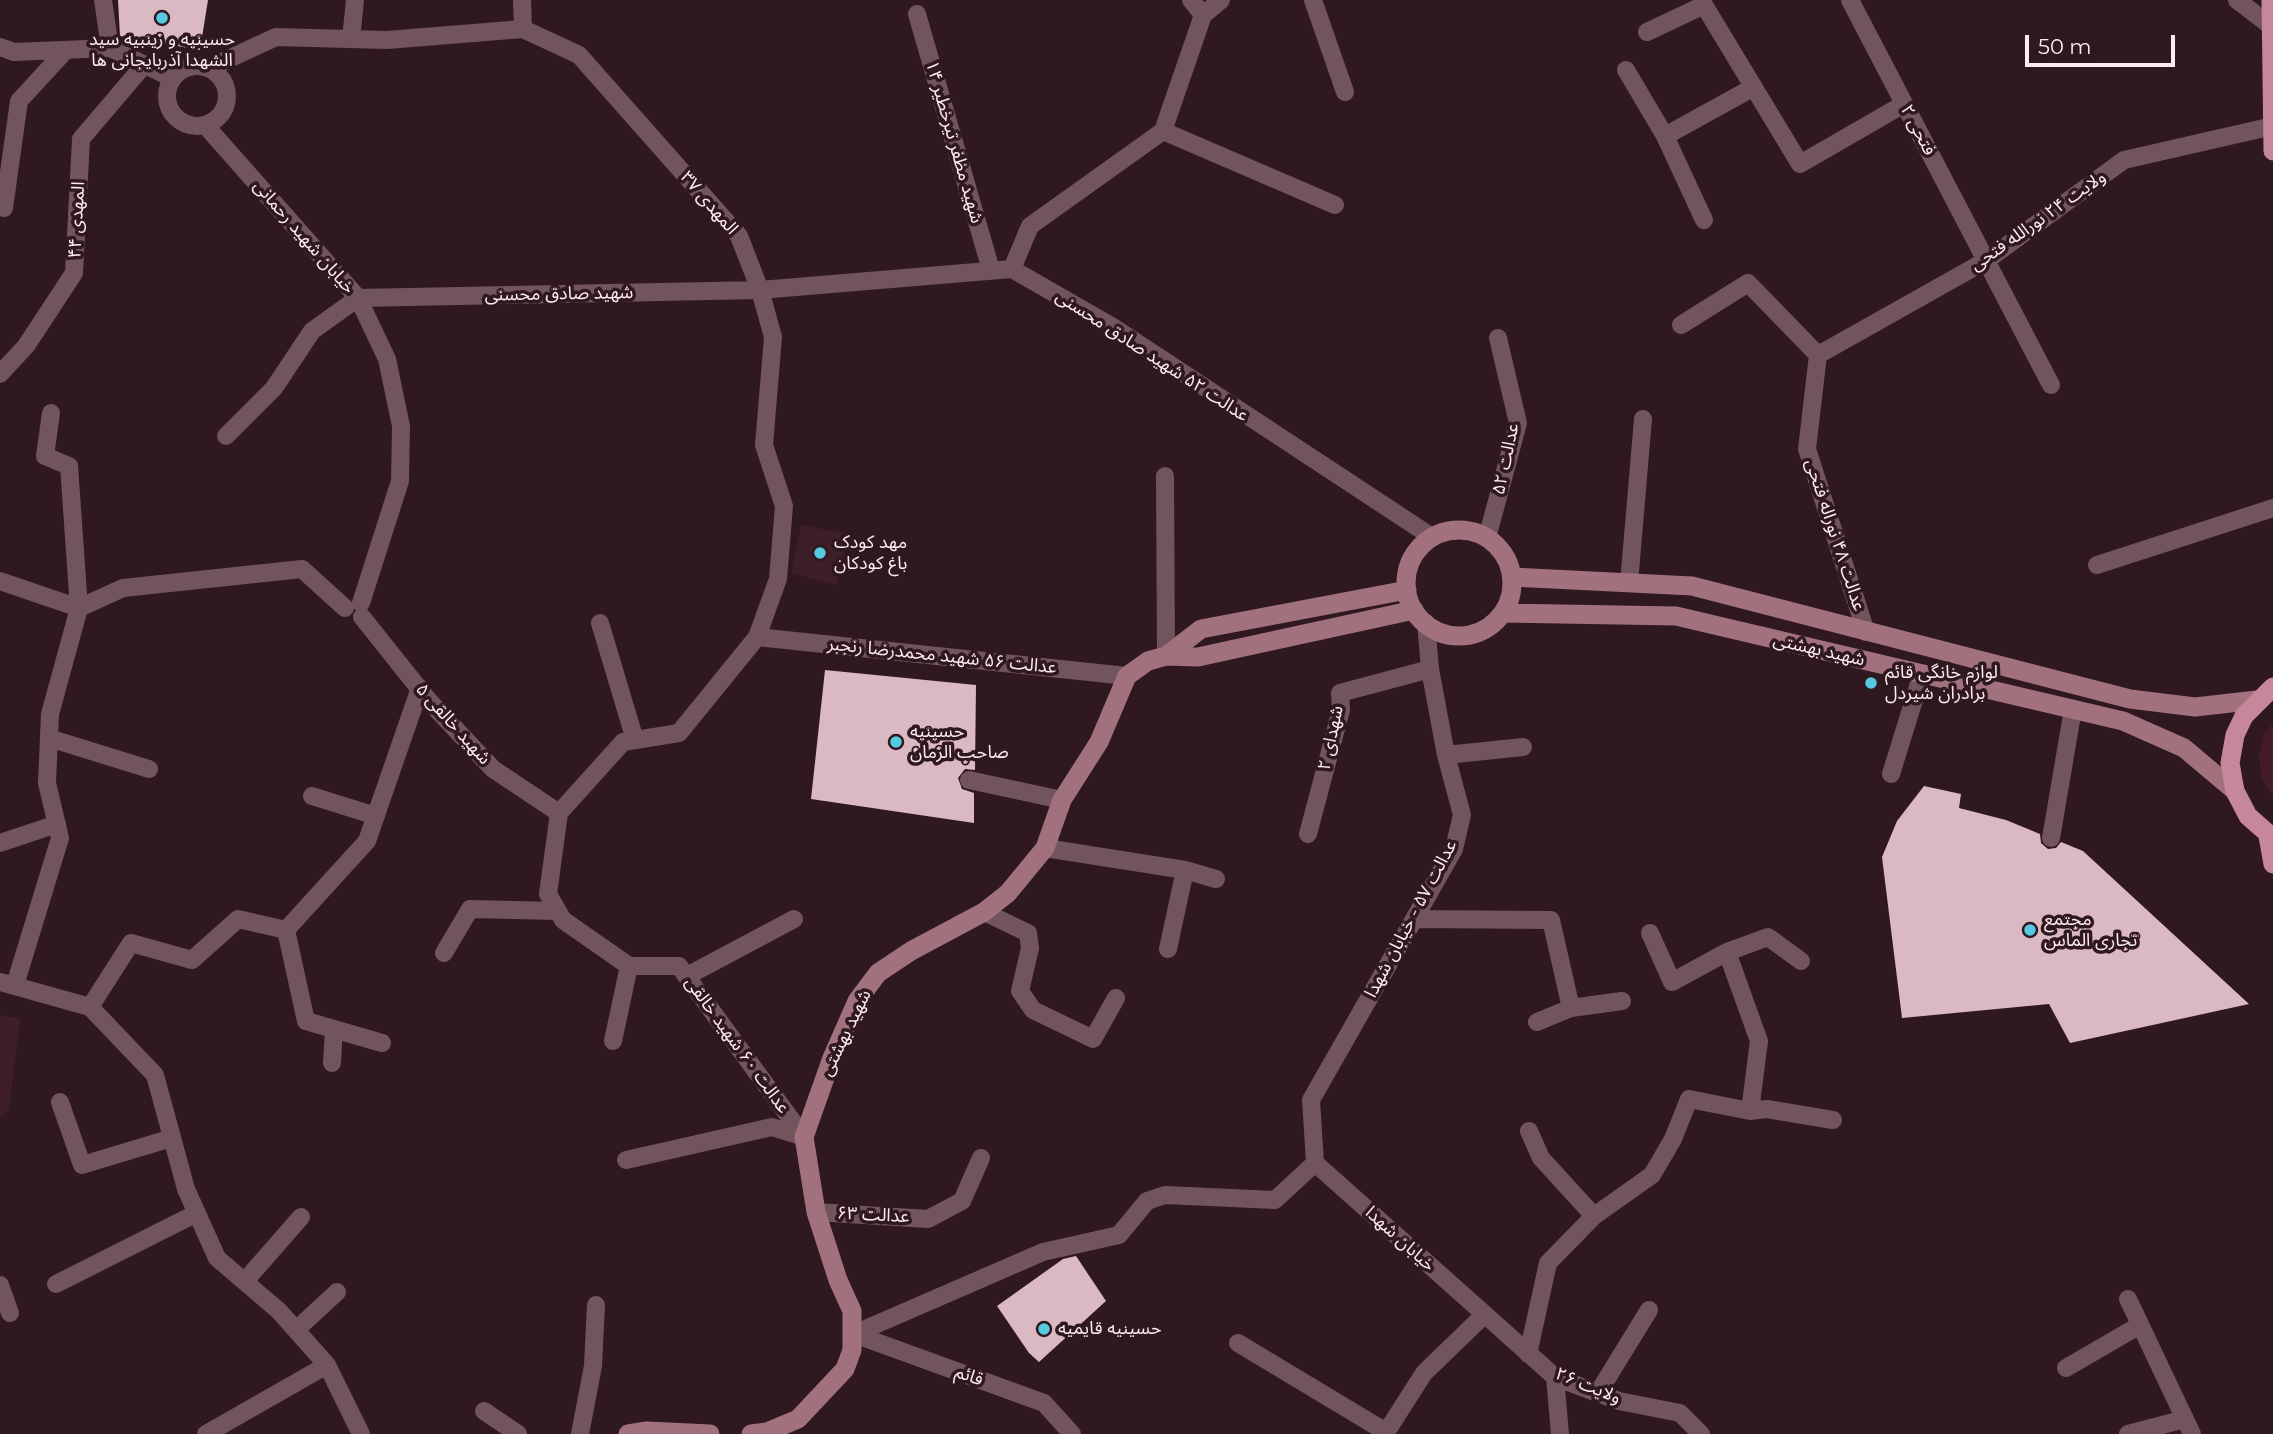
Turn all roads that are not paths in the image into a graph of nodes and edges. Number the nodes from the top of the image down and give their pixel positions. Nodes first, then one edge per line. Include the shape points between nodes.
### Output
1 (103, 0) edge
2 (355, 0) edge
3 (522, 0) edge
4 (1191, 0) edge
5 (1221, 0) edge
6 (1313, 0) edge
7 (1850, 0) edge
8 (2237, 0) edge
9 (2271, 0) edge
10 (917, 14) dead end
11 (1203, 15) junction
12 (2271, 26) edge
13 (523, 29) junction
14 (1647, 32) dead end
15 (351, 39) junction
16 (0, 47) edge
17 (110, 48) junction
18 (66, 50) junction
19 (144, 65) junction
20 (209, 68) junction
21 (1626, 70) dead end
22 (172, 78) junction
23 (1754, 88) junction
24 (1345, 92) dead end
25 (1904, 104) junction
26 (205, 125) junction
27 (2273, 126) edge
28 (1163, 131) junction
29 (1665, 136) junction
30 (2273, 151) edge
31 (1335, 205) dead end
32 (4, 208) dead end
33 (1704, 220) dead end
34 (1987, 260) junction
35 (1012, 269) junction
36 (990, 270) junction
37 (760, 290) junction
38 (358, 298) junction
39 (1681, 325) dead end
40 (1498, 338) dead end
41 (1818, 355) junction
42 (0, 374) edge
43 (2051, 384) dead end
44 (51, 413) dead end
45 (1643, 419) dead end
46 (226, 436) dead end
47 (1165, 476) dead end
48 (2273, 508) edge
49 (1432, 537) junction
50 (1487, 538) junction
51 (2097, 565) dead end
52 (1512, 578) junction
53 (0, 581) edge
54 (1629, 583) junction
55 (1407, 590) junction
56 (79, 608) junction
57 (356, 610) junction
58 (1503, 613) junction
59 (1420, 617) junction
60 (600, 623) dead end
61 (1866, 632) junction
62 (757, 637) junction
63 (1166, 656) junction
64 (1430, 669) junction
65 (1922, 674) junction
66 (1127, 676) junction
67 (2273, 687) edge
68 (420, 688) junction
69 (2257, 700) junction
70 (2073, 709) junction
71 (49, 738) junction
72 (635, 740) junction
73 (1523, 747) dead end
74 (1446, 755) junction
75 (149, 769) dead end
76 (1891, 774) dead end
77 (969, 780) dead end
78 (2235, 791) junction
79 (312, 796) dead end
80 (1062, 800) junction
81 (559, 813) junction
82 (376, 816) junction
83 (57, 824) junction
84 (1308, 834) dead end
85 (2271, 837) edge
86 (2052, 838) dead end
87 (0, 843) edge
88 (1045, 848) junction
89 (2273, 864) edge
90 (1185, 870) junction
91 (1216, 879) dead end
92 (558, 911) junction
93 (984, 912) junction
94 (794, 919) dead end
95 (1414, 919) junction
96 (285, 930) junction
97 (1650, 933) dead end
98 (1168, 949) dead end
99 (1727, 952) junction
100 (444, 953) dead end
101 (1801, 961) dead end
102 (629, 966) junction
103 (687, 976) junction
104 (7, 984) edge
105 (1116, 998) dead end
106 (1622, 1001) dead end
107 (90, 1007) junction
108 (1571, 1008) junction
109 (1537, 1022) dead end
110 (334, 1029) junction
111 (613, 1041) dead end
112 (382, 1043) dead end
113 (332, 1063) dead end
114 (60, 1101) dead end
115 (1750, 1111) junction
116 (1833, 1120) dead end
117 (1529, 1131) dead end
118 (804, 1137) junction
119 (172, 1138) junction
120 (982, 1158) dead end
121 (626, 1160) dead end
122 (1315, 1163) junction
123 (816, 1212) junction
124 (197, 1213) junction
125 (1594, 1216) junction
126 (301, 1217) dead end
127 (244, 1281) junction
128 (56, 1284) dead end
129 (0, 1285) edge
130 (337, 1292) dead end
131 (2128, 1300) dead end
132 (596, 1305) dead end
133 (1649, 1310) dead end
134 (10, 1313) dead end
135 (1484, 1315) junction
136 (2140, 1325) junction
137 (296, 1330) junction
138 (854, 1334) junction
139 (1238, 1343) dead end
140 (1528, 1354) junction
141 (327, 1365) junction
142 (2066, 1368) dead end
143 (1555, 1377) junction
144 (1598, 1393) junction
145 (484, 1411) dead end
146 (797, 1426) edge
147 (2188, 1426) edge
148 (1386, 1433) edge
149 (206, 1434) edge
150 (361, 1434) edge
151 (518, 1434) edge
152 (580, 1434) edge
153 (628, 1434) edge
154 (710, 1434) edge
155 (751, 1434) edge
156 (1072, 1434) edge
157 (1560, 1434) edge
158 (1701, 1434) edge
159 (2128, 1434) edge

1 - 17 street
2 - 15 street
3 - 13 street
4 - 11 street
5 - 11 street
6 - 24 street
7 - 25 street, فتحی ۲
8 - 12 street
9 - 12 main road
10 - 36 street, شهید مظفر تیرخطیر ۱۴
11 - 28 street
12 - 27 main road
13 - 15 street, المهدی ۳۷
13 - 37 street, المهدی ۳۷ via 579,55 739,236
14 - 23 street via 1704,5
15 - 20 street, المهدی ۳۷ via 276,37
16 - 18 street via 14,52
17 - 18 street
17 - 19 street
18 - 32 street via 19,101
19 - 22 street
19 - 42 street, المهدی ۴۴ via 81,139 74,273 26,346
20 - 22 street via 189,67
20 - 26 street via 223,80 227,98 220,115
21 - 29 street
22 - 26 street via 166,96 172,114 187,125
23 - 25 street via 1800,164
23 - 29 street
25 - 34 street, فتحی ۲
26 - 38 street, خیابان شهید رحمانی
27 - 30 main road
27 - 34 street, ولایت ۲۴ نورالله فتحی via 2124,160
28 - 31 street
28 - 35 street via 1030,226
29 - 33 street
34 - 41 street, ولایت ۲۴ نورالله فتحی
34 - 43 street, فتحی ۲
35 - 36 street
35 - 49 street, عدالت ۵۲ شهید صادق محسنی via 1113,327
36 - 37 street
37 - 38 street, شهید صادق محسنی
37 - 62 street, المهدی ۳۷ via 773,337 764,445 783,506 778,579
38 - 46 street via 312,331 274,388
38 - 57 street, خیابان شهید رحمانی via 387,359 401,426 400,481
39 - 41 street via 1748,283
40 - 50 street, عدالت ۵۲ via 1518,423
41 - 61 street, عدالت ۴۸ نوراله فتحی via 1807,449
44 - 56 street via 45,456 69,467
45 - 54 street
47 - 63 street
48 - 51 street
49 - 50 main road via 1460,530
49 - 55 main road via 1417,551 1408,570
50 - 52 main road via 1500,548
52 - 54 main road, شهید بهشتی
52 - 58 main road via 1511,596
53 - 56 street
54 - 61 main road, شهید بهشتی via 1692,586
55 - 59 main road
55 - 63 main road via 1201,629
56 - 57 street, شهید خالقی ۵ via 122,588 302,569
56 - 71 street
57 - 68 street, شهید خالقی ۵
58 - 59 main road via 1491,625 1466,634 1441,632
58 - 65 main road, شهید بهشتی via 1676,616
59 - 63 main road via 1198,657
59 - 64 street, عدالت ۵۷ - خیابان شهدا
60 - 72 street
61 - 69 main road, شهید بهشتی via 2130,699 2194,707
62 - 66 street, عدالت ۵۶ شهید محمدرضا رنجبر
62 - 72 street, المهدی ۳۷ via 679,733
63 - 66 main road via 1148,661
64 - 74 street, عدالت ۵۷ - خیابان شهدا
64 - 84 street, شهدای ۲ via 1340,693 1341,710
65 - 70 main road, شهید بهشتی
65 - 76 street
66 - 80 main road, شهید بهشتی via 1099,743
67 - 69 main road
68 - 81 street, شهید خالقی ۵ via 493,769
68 - 82 street
69 - 78 main road via 2235,735 2230,763
70 - 78 main road, شهید بهشتی via 2123,721 2184,748
70 - 86 street
71 - 75 street
71 - 83 street via 47,783
72 - 81 street via 623,742
73 - 74 street
74 - 95 street, عدالت ۵۷ - خیابان شهدا via 1462,815 1454,849
77 - 80 street
78 - 85 main road via 2248,816
79 - 82 street
80 - 88 main road, شهید بهشتی
81 - 92 street via 548,894
82 - 96 street via 367,841
83 - 87 street
83 - 104 street via 60,838
85 - 89 main road
88 - 90 street
88 - 93 main road, شهید بهشتی via 1008,893
90 - 91 street
90 - 98 street
92 - 100 street via 470,909
92 - 102 street via 563,920
93 - 105 street via 1028,933 1030,948 1020,991 1033,1010 1093,1039
93 - 118 main road, شهید بهشتی via 878,973 842,1035
94 - 103 street
95 - 108 street via 1551,920
95 - 122 street, عدالت ۵۷ - خیابان شهدا via 1311,1100
96 - 107 street via 238,919 192,960 131,943
96 - 110 street via 306,1021
97 - 99 street via 1672,982
99 - 101 street via 1768,937
99 - 115 street via 1759,1041
102 - 103 street, عدالت ۶۰ شهید خالقی via 680,966
102 - 111 street
103 - 118 street, عدالت ۶۰ شهید خالقی
104 - 107 street
106 - 108 street
107 - 119 street via 155,1075
108 - 109 street
110 - 112 street
110 - 113 street
114 - 119 street via 82,1165
115 - 116 street via 1767,1109
115 - 125 street via 1689,1099 1652,1175
117 - 125 street via 1541,1158
118 - 121 street via 772,1127
118 - 123 main road, شهید بهشتی
119 - 124 street
120 - 123 street, عدالت ۶۳ via 962,1201 929,1219
122 - 135 street, خیابان شهدا
122 - 138 street via 1275,1200 1165,1195 1147,1200 1119,1235 1043,1252
123 - 138 main road, شهید بهشتی via 852,1311
124 - 127 street via 217,1258
124 - 128 street
125 - 140 street via 1548,1263
126 - 127 street
127 - 137 street
129 - 134 street
130 - 137 street
131 - 136 street
132 - 152 street via 593,1366
133 - 144 street
135 - 140 street, ولایت ۲۶
135 - 148 street via 1424,1373
136 - 142 street
136 - 147 street
137 - 141 street
138 - 146 main road, شهید بهشتی via 845,1369
138 - 156 street, قائم via 1044,1403
139 - 148 street
140 - 143 street, ولایت ۲۶
141 - 149 street
141 - 150 street
143 - 144 street, ولایت ۲۶
143 - 157 street
144 - 158 street, ولایت ۲۶ via 1680,1413
145 - 151 street
146 - 155 main road, شهید بهشتی
147 - 159 street
153 - 154 main road

